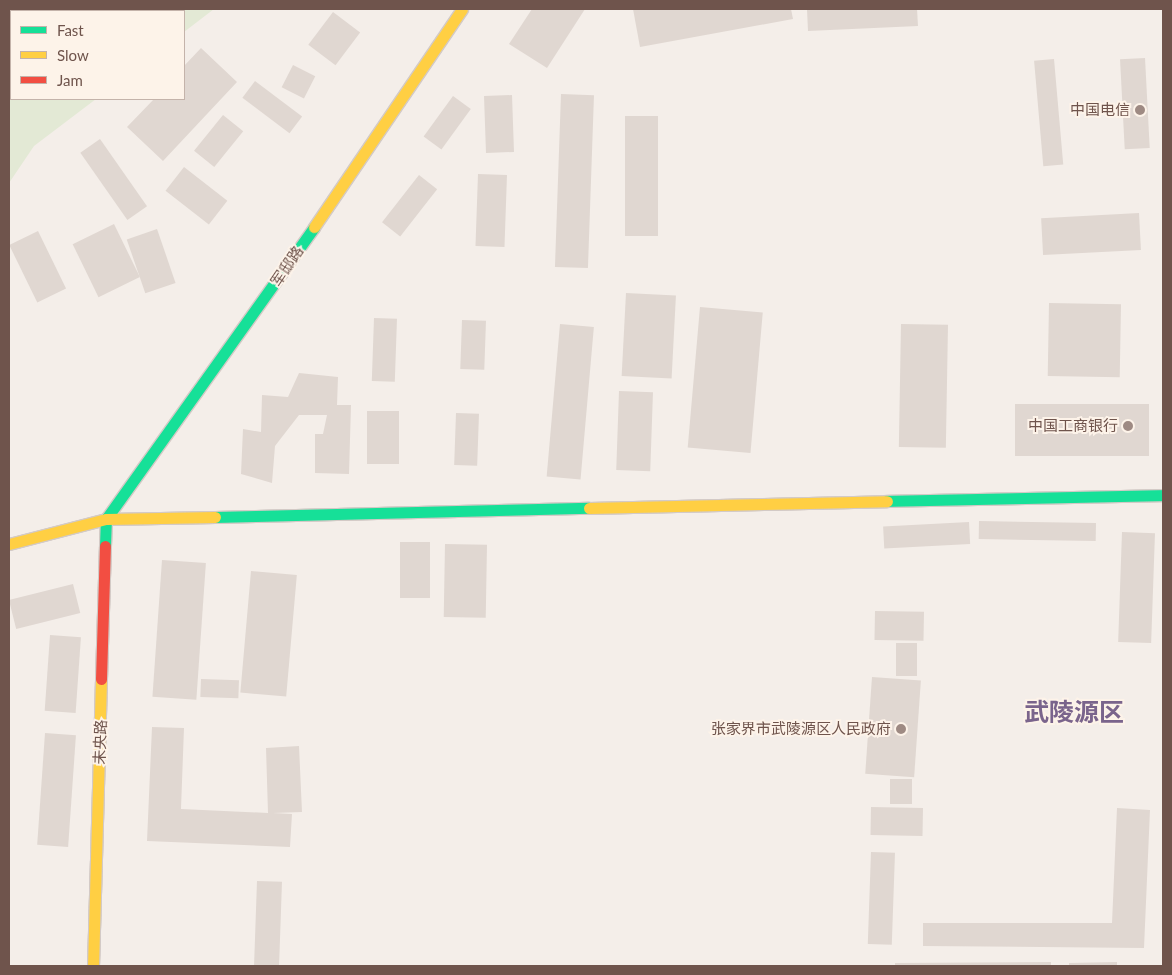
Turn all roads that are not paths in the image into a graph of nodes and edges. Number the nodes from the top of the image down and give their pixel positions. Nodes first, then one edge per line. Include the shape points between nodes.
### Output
1 (462, 9) edge
2 (1163, 495) edge
3 (106, 519) junction
4 (9, 544) edge
5 (93, 966) edge

1 - 3 main road, 军邸路 via 277,282
2 - 3 main road
3 - 4 main road
3 - 5 main road, 未央路

